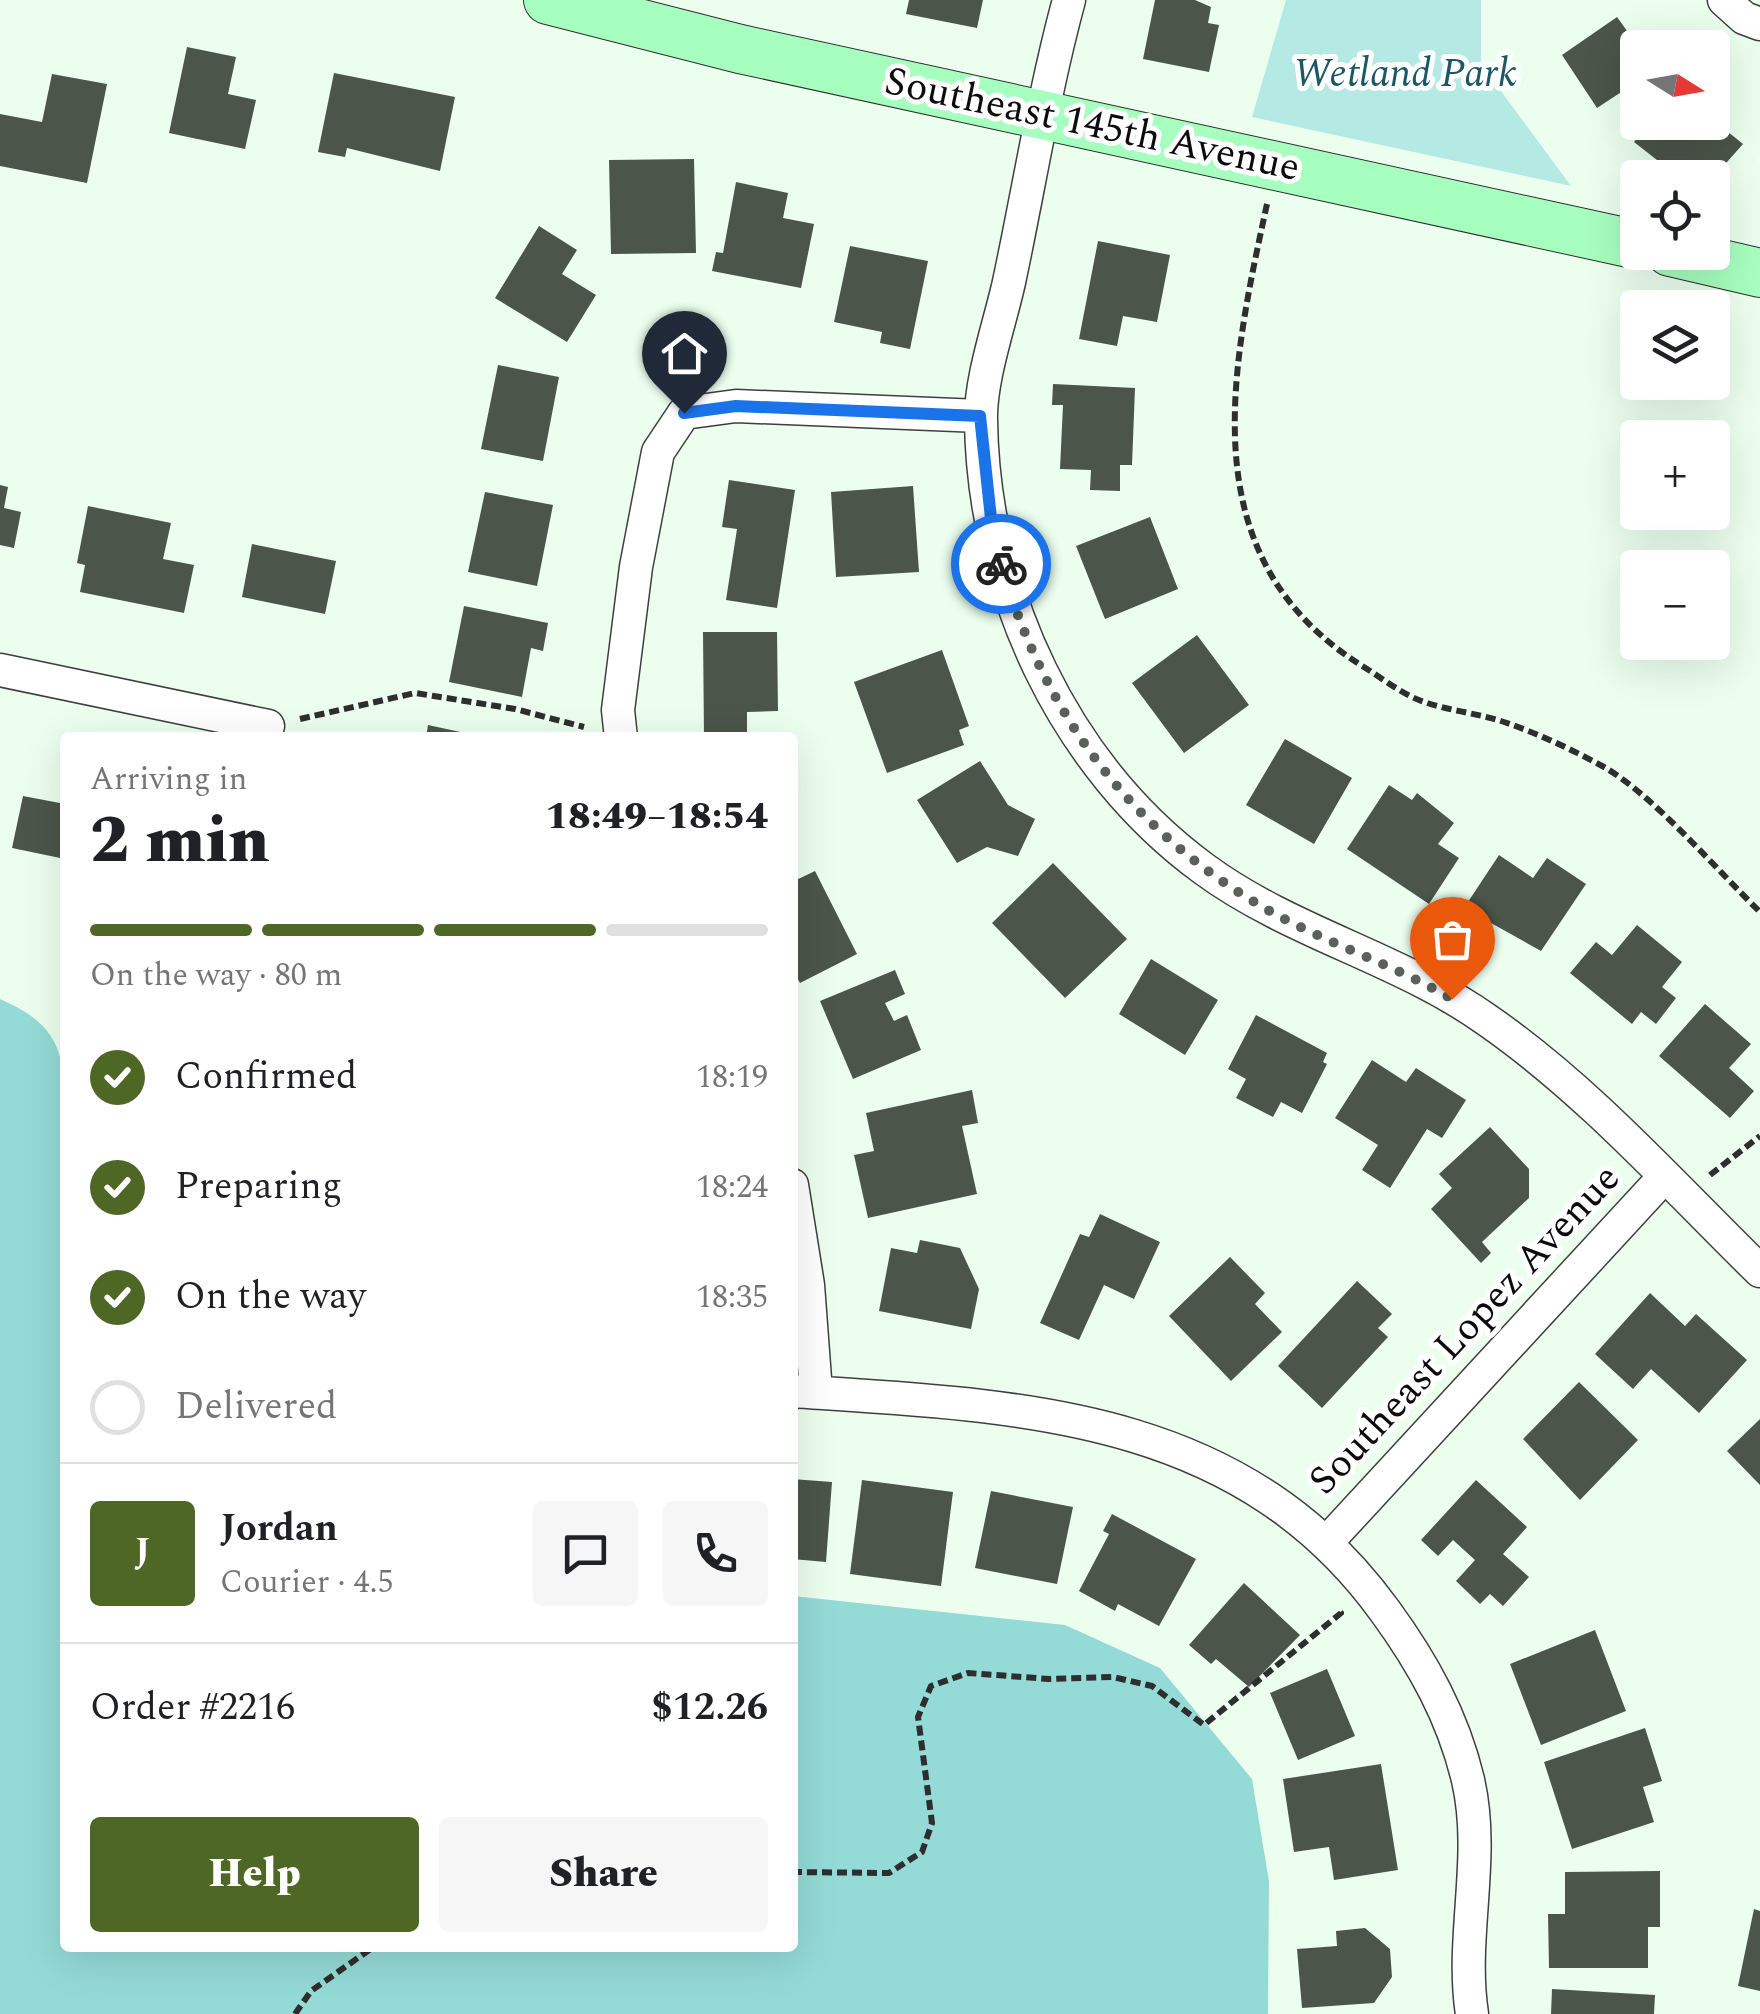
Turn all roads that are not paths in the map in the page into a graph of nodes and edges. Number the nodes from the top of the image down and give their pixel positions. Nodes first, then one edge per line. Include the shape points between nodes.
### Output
1 (548, 0) edge
2 (1069, 0) edge
3 (1724, 0) edge
4 (629, 10) edge
5 (1760, 24) edge
6 (1044, 114) junction
7 (1620, 241) edge
8 (1730, 266) edge
9 (1760, 273) edge
10 (980, 416) junction
11 (0, 670) edge
12 (620, 724) edge
13 (268, 726) road end
14 (1664, 1178) junction
15 (798, 1223) edge
16 (1760, 1271) edge
17 (804, 1391) edge
18 (1328, 1540) junction
19 (1472, 2014) edge

1 - 4 street, Southeast 145th Avenue
2 - 6 street
3 - 5 street
4 - 6 street, Southeast 145th Avenue
6 - 7 street, Southeast 145th Avenue
6 - 10 street
8 - 9 street
10 - 12 street via 736,406 684,413 658,452 624,636
10 - 14 street via 993,537 1016,615 1087,752 1143,817 1263,907 1483,1016 1546,1063
11 - 13 street
14 - 16 street
14 - 18 street, Southeast Lopez Avenue
15 - 17 street via 808,1284
17 - 18 street via 1030,1412 1116,1428 1216,1466
18 - 19 street via 1431,1680 1454,1731 1469,1784 1476,1854

